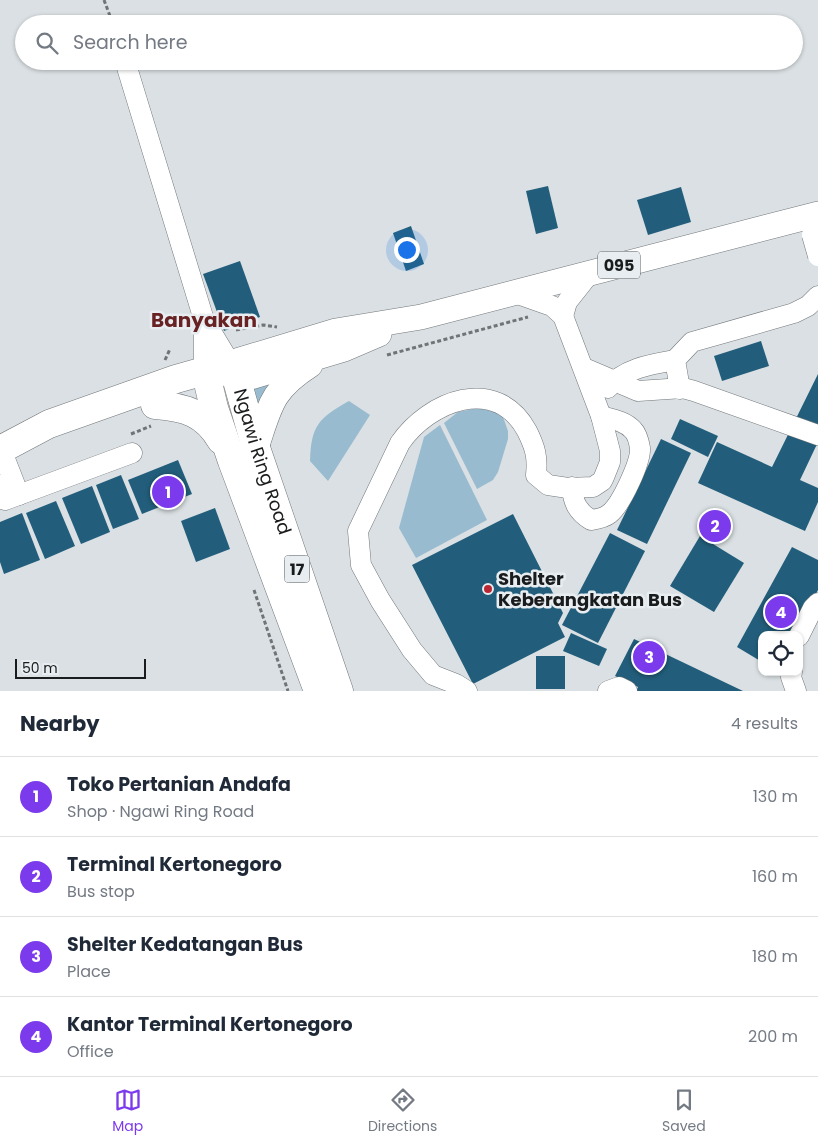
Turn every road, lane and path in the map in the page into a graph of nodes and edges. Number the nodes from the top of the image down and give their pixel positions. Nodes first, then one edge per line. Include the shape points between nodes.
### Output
1 (104, 0) edge
2 (109, 15) edge
3 (128, 70) edge
4 (816, 222) edge
5 (818, 256) edge
6 (590, 273) junction
7 (515, 293) junction
8 (818, 296) edge
9 (563, 316) junction
10 (421, 317) junction
11 (204, 320) junction
12 (344, 349) junction
13 (676, 360) junction
14 (584, 368) junction
15 (221, 373) junction
16 (614, 381) junction
17 (680, 389) junction
18 (156, 405) junction
19 (601, 416) junction
20 (818, 435) edge
21 (3, 448) edge
22 (256, 448) junction
23 (132, 453) dead end
24 (232, 461) junction
25 (0, 485) edge
26 (570, 488) junction
27 (19, 495) junction
28 (818, 603) edge
29 (802, 631) edge
30 (791, 676) edge
31 (318, 691) edge
32 (339, 691) edge
33 (467, 691) edge
34 (608, 691) edge
35 (627, 691) edge
36 (796, 691) edge

1 - 2 path
3 - 11 lane
4 - 5 lane, bridge
4 - 6 main road, 095 via 785,223
6 - 7 main road, 095
6 - 9 lane via 567,302
7 - 9 lane via 552,306
7 - 10 main road, 095
8 - 13 lane via 794,313 692,342
9 - 14 lane
10 - 12 main road, 17
10 - 15 main road, 095 via 336,331
11 - 15 lane
11 - 15 lane
12 - 15 main road, 17
12 - 22 main road via 316,362 282,386 268,411
13 - 16 lane via 651,364
13 - 17 lane
14 - 16 lane
14 - 19 lane
15 - 18 highway, 17
15 - 21 highway, 17 via 176,379 49,424
15 - 22 highway, Ngawi Ring Road / 17 via 244,412
15 - 24 highway, 17 via 214,408
16 - 17 lane via 638,392
16 - 19 lane via 603,397
17 - 20 lane via 694,391
18 - 21 highway, 17 via 54,440
18 - 24 highway, 17 via 191,411 201,417 217,435
19 - 26 lane via 610,451 608,470 598,485
19 - 26 lane via 634,430 640,449 635,468 618,503 610,514 601,519 591,520 583,515 573,500
21 - 27 lane
22 - 32 highway, Ngawi Ring Road / 17
23 - 27 lane
24 - 31 highway, Ngawi Ring Road / 17
25 - 27 lane via 5,500
26 - 33 lane via 542,482 536,475 538,458 523,423 504,405 490,400 477,398 439,407 414,426 400,443 358,531 361,565 412,650 433,675
28 - 29 lane
30 - 36 lane
34 - 35 lane via 619,687

